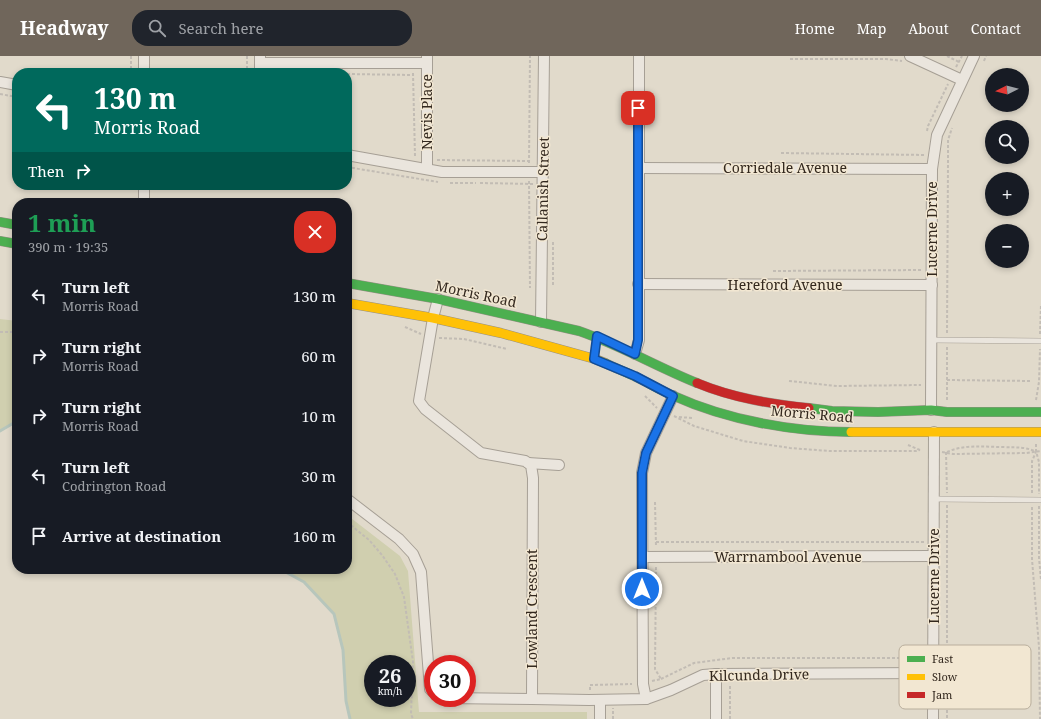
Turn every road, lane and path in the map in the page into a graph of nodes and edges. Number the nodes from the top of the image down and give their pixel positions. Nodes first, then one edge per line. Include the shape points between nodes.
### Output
1 (131, 56) edge
2 (144, 56) edge
3 (247, 56) edge
4 (544, 56) edge
5 (639, 56) edge
6 (947, 56) edge
7 (974, 56) edge
8 (986, 56) edge
9 (790, 58) dead end
10 (909, 59) edge
11 (427, 60) edge
12 (959, 62) dead end
13 (414, 63) junction
14 (983, 63) dead end
15 (260, 64) edge
16 (131, 68) edge
17 (144, 68) edge
18 (248, 68) edge
19 (352, 74) edge
20 (414, 75) junction
21 (962, 80) junction
22 (0, 82) edge
23 (12, 84) edge
24 (0, 94) edge
25 (12, 96) edge
26 (953, 127) dead end
27 (781, 152) dead end
28 (925, 155) dead end
29 (352, 156) edge
30 (529, 161) dead end
31 (427, 164) junction
32 (639, 168) junction
33 (932, 168) junction
34 (543, 172) junction
35 (0, 222) edge
36 (12, 224) edge
37 (0, 241) edge
38 (12, 243) edge
39 (924, 270) dead end
40 (772, 271) dead end
41 (352, 284) edge
42 (638, 284) junction
43 (932, 285) junction
44 (438, 299) junction
45 (352, 304) edge
46 (1041, 306) edge
47 (433, 318) junction
48 (541, 322) junction
49 (0, 332) edge
50 (12, 332) edge
51 (445, 339) dead end
52 (931, 340) junction
53 (947, 340) junction
54 (1040, 341) edge
55 (596, 348) junction
56 (512, 350) dead end
57 (635, 354) junction
58 (947, 380) junction
59 (1031, 380) dead end
60 (789, 381) dead end
61 (925, 385) dead end
62 (1040, 388) edge
63 (641, 392) dead end
64 (673, 396) junction
65 (1036, 396) dead end
66 (656, 407) dead end
67 (931, 410) junction
68 (947, 412) junction
69 (1041, 412) edge
70 (678, 417) dead end
71 (934, 432) junction
72 (1041, 432) edge
73 (920, 450) dead end
74 (1036, 451) junction
75 (1041, 451) edge
76 (946, 452) junction
77 (528, 463) junction
78 (559, 465) dead end
79 (934, 499) junction
80 (947, 499) junction
81 (1032, 499) junction
82 (1040, 500) edge
83 (655, 502) dead end
84 (352, 503) edge
85 (352, 526) edge
86 (656, 542) junction
87 (925, 542) dead end
88 (934, 556) junction
89 (642, 557) junction
90 (656, 557) junction
91 (1041, 580) edge
92 (934, 645) edge
93 (947, 645) edge
94 (427, 655) edge
95 (899, 658) edge
96 (899, 673) edge
97 (716, 674) junction
98 (730, 674) junction
99 (632, 677) dead end
100 (661, 679) junction
101 (637, 684) junction
102 (476, 698) edge
103 (532, 699) junction
104 (646, 699) junction
105 (594, 700) junction
106 (933, 709) edge
107 (413, 719) edge
108 (600, 719) edge
109 (716, 719) edge
110 (730, 719) edge
111 (933, 719) edge
112 (1041, 719) edge

1 - 16 path
2 - 17 street
3 - 18 path
4 - 34 street, Callanish Street
5 - 32 street
6 - 12 path
7 - 21 street, Lucerne Drive
8 - 14 path
9 - 10 path
10 - 21 street
11 - 13 street
11 - 31 street, Nevis Place
13 - 15 street
13 - 20 path
19 - 20 path
20 - 31 path via 414,156
21 - 33 street, Lucerne Drive via 937,135
22 - 23 street
24 - 25 path
26 - 53 path via 948,140
27 - 28 path
29 - 31 street
30 - 31 path
31 - 34 street via 449,172
32 - 33 street, Corriedale Avenue
32 - 42 street
33 - 43 street, Lucerne Drive
34 - 48 street, Callanish Street
35 - 36 street
37 - 38 street
39 - 40 path
41 - 44 street, Morris Road
42 - 43 street, Hereford Avenue
42 - 57 street via 638,340
43 - 52 street, Lucerne Drive
44 - 47 street
44 - 48 street, Morris Road
45 - 47 street, Morris Road
46 - 54 path
47 - 55 street, Morris Road via 502,333
47 - 77 street via 419,401 425,409 481,453
48 - 55 street, Morris Road via 578,331
49 - 50 path
51 - 56 path via 464,339
52 - 53 lane
52 - 67 street, Lucerne Drive
53 - 54 lane
53 - 58 path
54 - 62 path
55 - 57 street, Morris Road
55 - 64 street, Morris Road via 635,376
57 - 67 street, Morris Road via 712,389 770,404 832,411
58 - 59 path
58 - 68 path
60 - 61 path via 837,386
62 - 65 path
63 - 66 path
64 - 71 street, Morris Road via 727,416 788,428 825,432
64 - 89 street via 646,453 642,473
67 - 68 street, Morris Road
68 - 69 street, Morris Road
70 - 73 path via 694,426 743,441 790,448 829,451
71 - 72 street, Morris Road
71 - 79 street, Lucerne Drive
74 - 75 path
74 - 76 path via 953,454
74 - 76 path via 1022,447 973,446
74 - 81 path via 1032,461
74 - 82 path via 1039,462
76 - 80 path
77 - 78 street
77 - 103 street, Lowland Crescent via 531,465 533,478
79 - 80 lane
79 - 88 street, Lucerne Drive
80 - 81 lane
80 - 93 path
81 - 82 lane
81 - 112 path via 1032,559 1040,647
82 - 91 path
83 - 86 path
84 - 94 street via 399,539 412,554 421,572
85 - 107 path via 382,555 395,574 404,597 413,662
86 - 87 path
86 - 90 path
88 - 90 street, Warrnambool Avenue
88 - 92 street, Lucerne Drive
89 - 90 street, Warrnambool Avenue
89 - 101 street
90 - 100 path via 655,669
95 - 100 path via 732,658 694,663
96 - 98 street, Kilcunda Drive
97 - 98 street, Kilcunda Drive
97 - 104 street, Kilcunda Drive via 703,675
97 - 109 street
98 - 110 path
99 - 101 path
100 - 101 path
101 - 104 street
101 - 105 path via 590,685
102 - 103 street
103 - 105 street
104 - 105 street, Kilcunda Drive
105 - 108 street
106 - 111 street, Lucerne Drive

